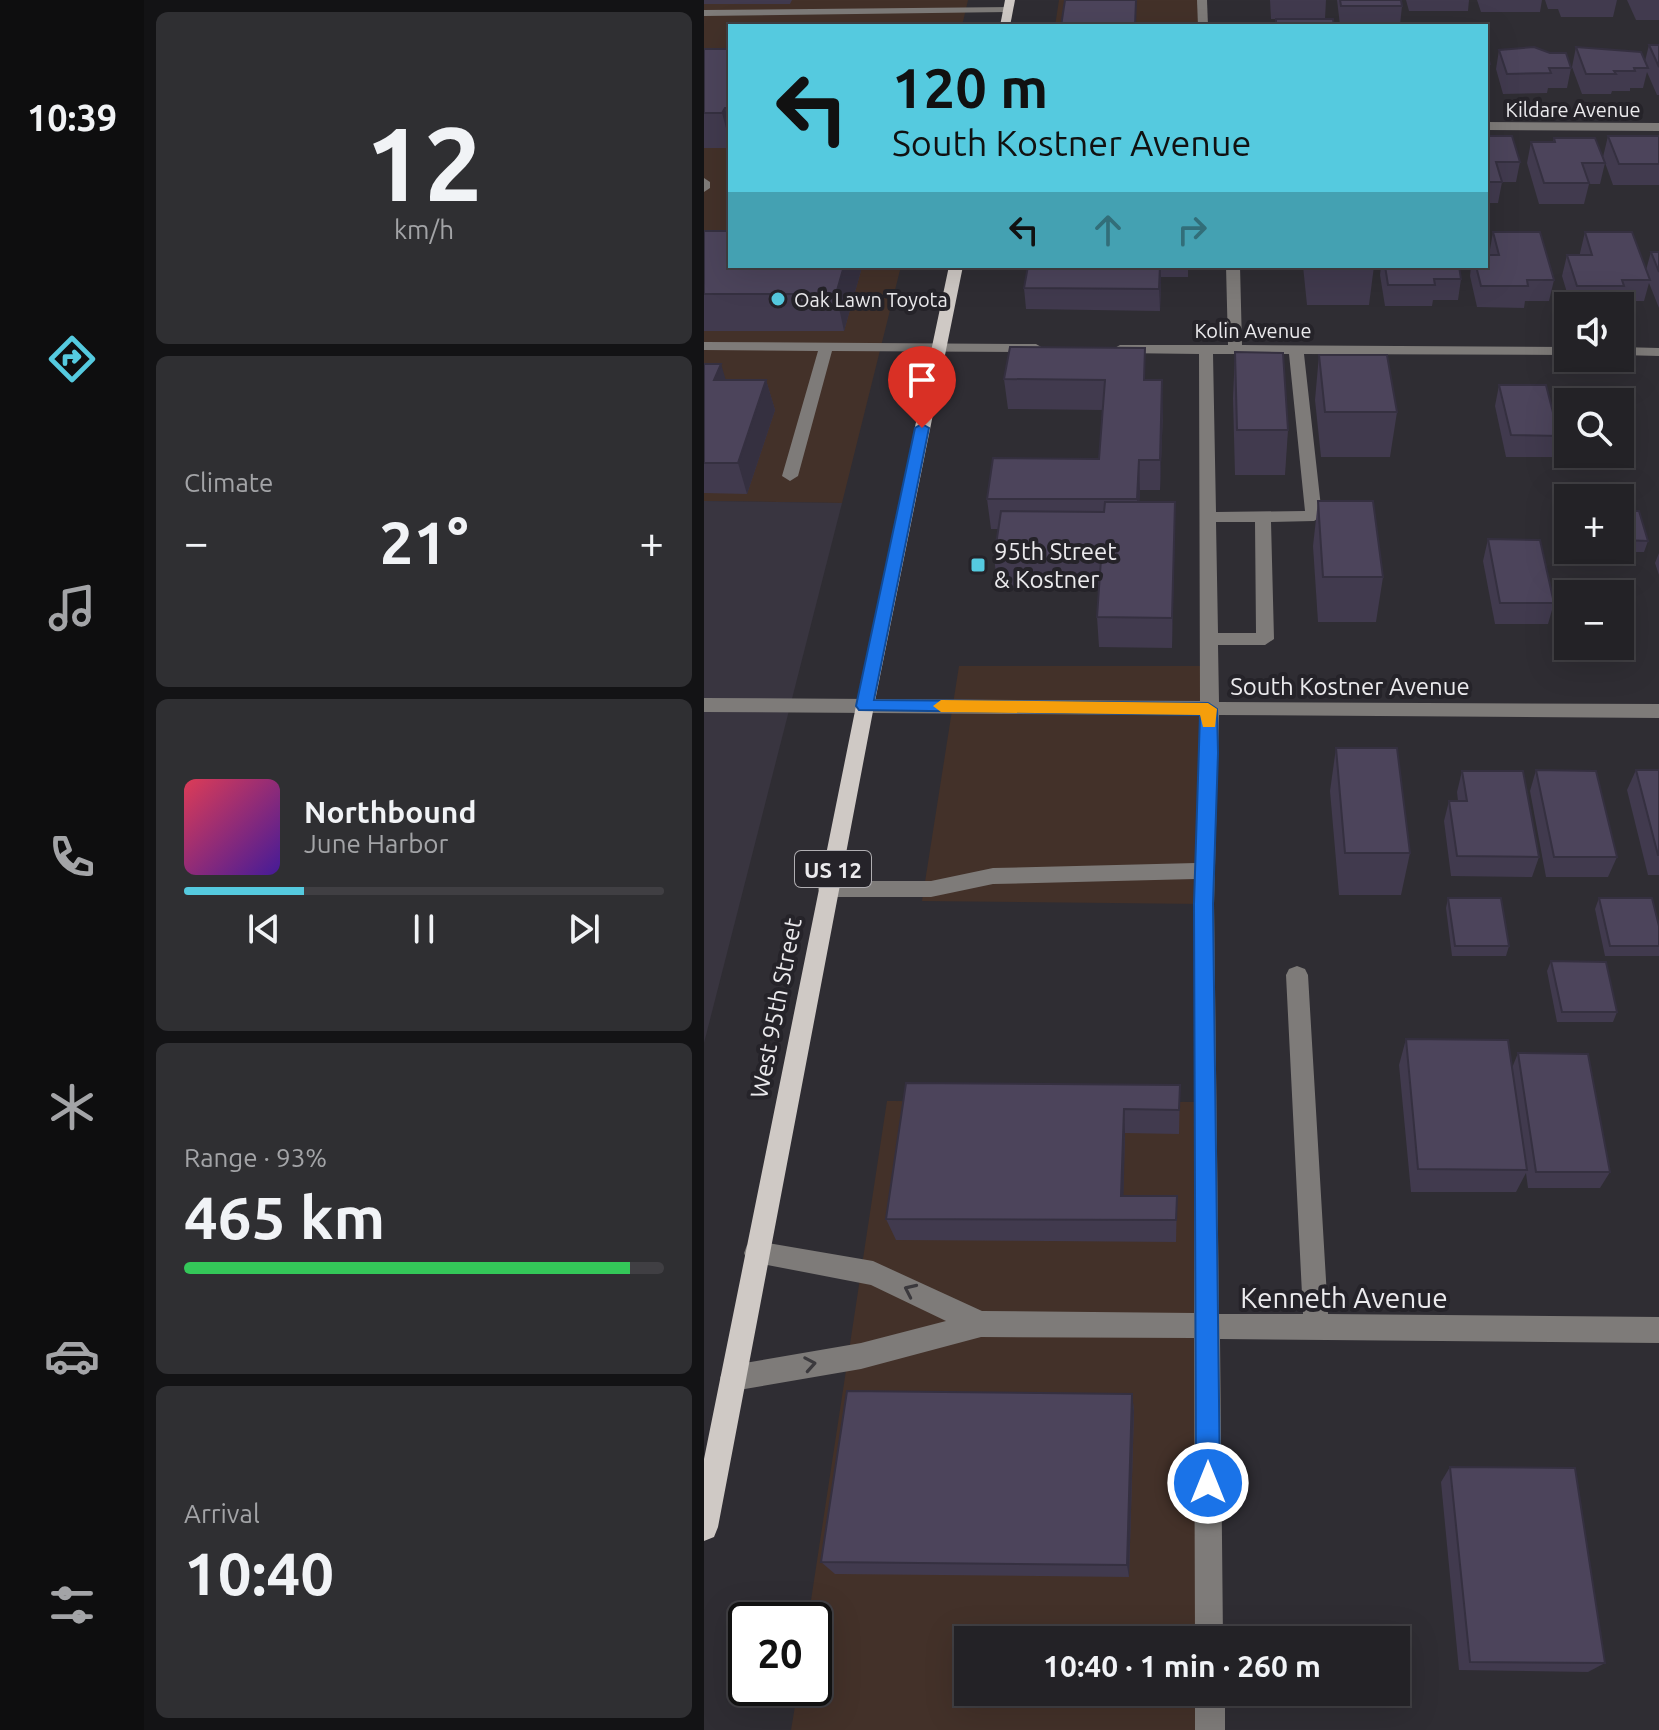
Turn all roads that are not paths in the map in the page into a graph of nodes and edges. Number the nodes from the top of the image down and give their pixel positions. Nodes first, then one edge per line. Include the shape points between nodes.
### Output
1 (1202, 0) edge
2 (704, 13) edge
3 (1008, 13) edge
4 (1203, 24) edge
5 (1488, 126) edge
6 (1659, 127) edge
7 (956, 268) edge
8 (1233, 268) edge
9 (704, 346) edge
10 (826, 348) junction
11 (939, 348) junction
12 (1056, 348) edge
13 (1101, 349) edge
14 (1235, 349) junction
15 (1206, 350) junction
16 (1296, 350) junction
17 (1554, 351) edge
18 (1634, 351) edge
19 (1659, 352) edge
20 (790, 476) dead end
21 (1263, 516) junction
22 (1209, 517) junction
23 (1210, 639) junction
24 (704, 705) edge
25 (865, 706) junction
26 (1208, 709) junction
27 (1659, 711) edge
28 (1204, 871) junction
29 (828, 889) junction
30 (1297, 975) dead end
31 (756, 1253) junction
32 (981, 1324) junction
33 (1207, 1326) junction
34 (1316, 1327) junction
35 (1659, 1330) edge
36 (733, 1378) junction
37 (704, 1527) edge
38 (1209, 1626) edge
39 (1210, 1706) edge
40 (1210, 1730) edge

1 - 4 street
2 - 3 street via 903,12 949,18
5 - 6 street, Kildare Avenue
7 - 11 main road, West 95th Street / US 12
8 - 14 street
9 - 10 street
10 - 11 street
10 - 20 street
11 - 12 street
11 - 25 main road, West 95th Street / US 12
13 - 15 street, Kolin Avenue
14 - 15 street, Kolin Avenue
14 - 16 street, Kolin Avenue
15 - 22 street
16 - 17 street, Kolin Avenue
16 - 21 street via 1314,516
18 - 19 street
21 - 22 street
21 - 23 street via 1265,639
22 - 23 street
23 - 26 street
24 - 25 street, South Kostner Avenue
25 - 26 street, South Kostner Avenue
25 - 29 main road, West 95th Street / US 12
26 - 27 street, South Kostner Avenue
26 - 28 street
28 - 29 street via 993,876 931,889
28 - 33 street
29 - 31 main road, West 95th Street / US 12
30 - 34 street
32 -> 31 street, Kenneth Avenue via 873,1273
31 - 36 main road, West 95th Street / US 12
32 - 33 street, Kenneth Avenue
36 -> 32 street, Kenneth Avenue via 861,1356
33 - 34 street, Kenneth Avenue
33 - 38 street
34 - 35 street, Kenneth Avenue
36 - 37 main road, West 95th Street / US 12
39 - 40 street

